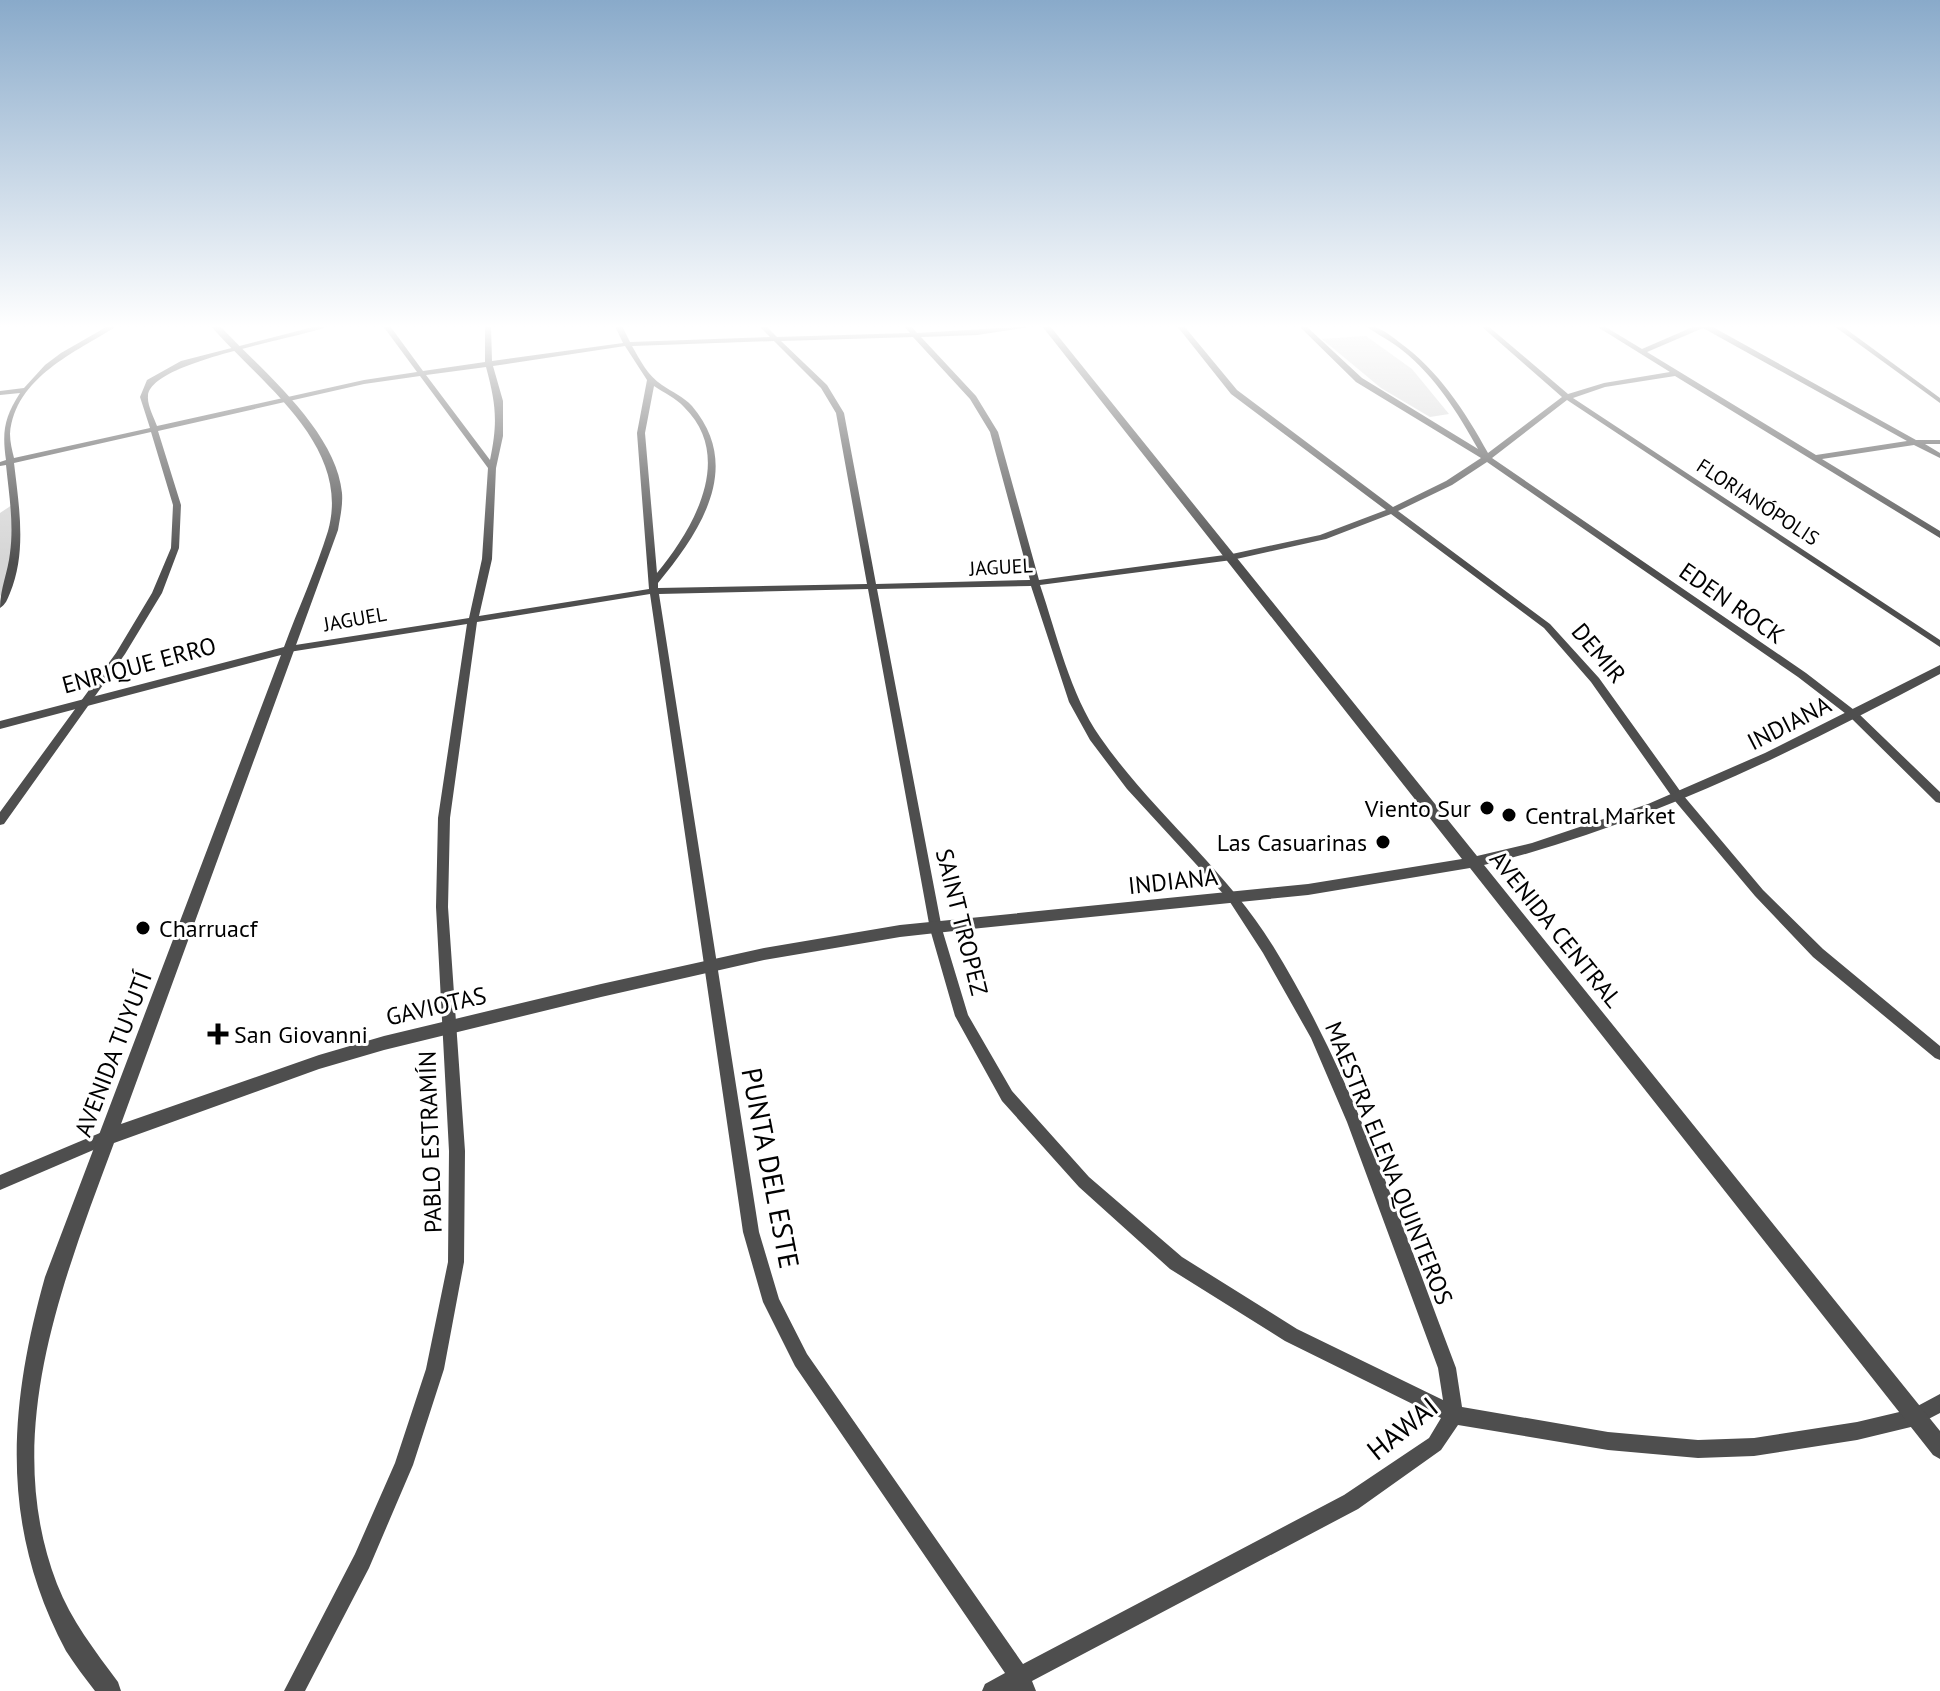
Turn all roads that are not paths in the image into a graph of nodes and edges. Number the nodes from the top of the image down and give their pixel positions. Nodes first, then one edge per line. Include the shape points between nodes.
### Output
1 (16, 405) edge
2 (146, 405) edge
3 (261, 405) edge
4 (287, 405) edge
5 (445, 405) edge
6 (499, 405) edge
7 (646, 405) edge
8 (687, 405) edge
9 (835, 405) edge
10 (977, 405) edge
11 (1110, 405) edge
12 (1251, 405) edge
13 (1400, 405) edge
14 (1457, 405) edge
15 (1557, 405) edge
16 (1579, 405) edge
17 (1726, 405) edge
18 (1848, 405) edge
19 (153, 429) junction
20 (1916, 442) junction
21 (1940, 442) edge
22 (1940, 456) edge
23 (1487, 458) junction
24 (1814, 458) junction
25 (5, 463) edge
26 (492, 468) junction
27 (11, 496) junction
28 (0, 504) edge
29 (1393, 510) junction
30 (1940, 535) edge
31 (1232, 557) junction
32 (1035, 583) junction
33 (653, 587) junction
34 (870, 588) junction
35 (0, 605) edge
36 (473, 619) junction
37 (1940, 644) edge
38 (289, 649) junction
39 (1940, 669) edge
40 (84, 702) junction
41 (1854, 715) junction
42 (0, 725) edge
43 (1679, 798) junction
44 (1940, 799) edge
45 (0, 821) edge
46 (1472, 863) junction
47 (1232, 896) junction
48 (936, 929) junction
49 (710, 968) junction
50 (448, 1028) junction
51 (1940, 1054) edge
52 (107, 1137) junction
53 (0, 1183) edge
54 (1940, 1403) edge
55 (1454, 1415) junction
56 (1915, 1417) junction
57 (1940, 1448) edge
58 (1023, 1685) edge
59 (109, 1691) edge
60 (294, 1691) edge
61 (992, 1691) edge

1 - 25 street via 6,433
2 - 19 street
3 - 19 street
4 - 38 street, AVENIDA TUYUTÍ via 318,439 336,487 333,530
5 - 26 street
6 - 26 street, PABLO ESTRAMÍN
7 - 33 street, PUNTA DEL ESTE via 641,433
8 - 33 street via 706,432 709,489 701,518
9 - 34 street, SAINT TROPEZ
10 - 32 street, MAESTRA ELENA QUINTEROS via 994,432
11 - 31 street, AVENIDA CENTRAL
12 - 29 street, DEMIR
13 - 23 street, EDEN ROCK
14 - 23 street, EDEN ROCK
15 - 23 street, JAGUEL
16 - 37 street, FLORIANÓPOLIS
17 - 24 street
18 - 20 street
19 - 25 street
19 - 40 street via 177,505 175,548 157,593
20 - 21 street
20 - 22 street
20 - 24 street
23 - 29 street, JAGUEL
23 - 41 street, EDEN ROCK
24 - 30 street
25 - 27 street
26 - 36 street, PABLO ESTRAMÍN via 487,559
27 - 28 street
27 - 35 street via 17,520 13,578
29 - 31 street, JAGUEL via 1323,537
29 - 43 street, DEMIR via 1547,626 1595,680
31 - 32 street, JAGUEL
31 - 46 street, AVENIDA CENTRAL
32 - 34 street, JAGUEL
32 - 47 street, MAESTRA ELENA QUINTEROS via 1074,702 1094,737 1131,786
33 - 34 street, JAGUEL
33 - 36 street, JAGUEL
33 - 49 street, PUNTA DEL ESTE
34 - 48 street, SAINT TROPEZ
36 - 38 street, JAGUEL
36 - 50 street, PABLO ESTRAMÍN via 444,818
38 - 40 street, ENRIQUE ERRO
38 - 52 street, AVENIDA TUYUTÍ
39 - 41 street, INDIANA
40 - 42 street, ENRIQUE ERRO
40 - 45 street
41 - 43 street, INDIANA via 1792,749
41 - 44 street, EDEN ROCK
43 - 46 street, INDIANA
43 - 51 street, DEMIR via 1818,953
46 - 47 street, INDIANA
46 - 56 street, AVENIDA CENTRAL
47 - 48 street, INDIANA
47 - 55 street, MAESTRA ELENA QUINTEROS via 1317,1036 1354,1122 1447,1368
48 - 49 street, INDIANA via 820,944
48 - 55 street, SAINT TROPEZ via 962,1016 1007,1096 1084,1182 1176,1263 1278,1327
49 - 50 street, GAVIOTAS
49 - 58 street, PUNTA DEL ESTE via 751,1232 771,1302 801,1360
50 - 52 street, GAVIOTAS via 319,1062
50 - 60 street, PABLO ESTRAMÍN via 457,1151 456,1262 435,1369 404,1465 362,1561
52 - 53 street, GAVIOTAS
52 - 59 street, AVENIDA TUYUTÍ via 38,1333 18,1434 18,1477 23,1528 43,1587 86,1664
54 - 56 street, HAWAI
55 - 56 street, HAWAI via 1608,1441 1698,1449 1754,1447
55 - 58 street, HAWAI via 1435,1444 1351,1502
56 - 57 street, AVENIDA CENTRAL
58 - 61 street, HAWAI

